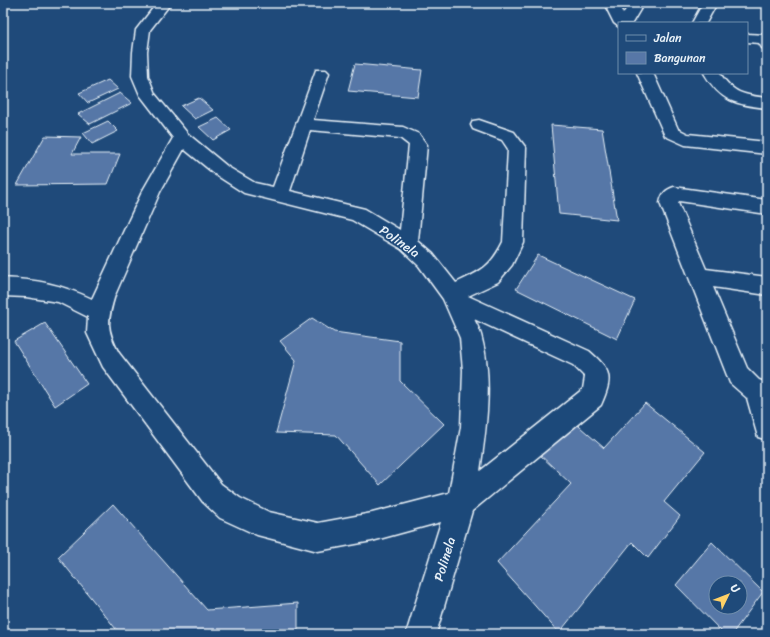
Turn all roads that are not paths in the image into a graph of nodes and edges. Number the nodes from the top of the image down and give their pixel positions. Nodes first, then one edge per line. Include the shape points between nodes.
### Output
1 (164, 3) edge
2 (611, 3) edge
3 (637, 3) edge
4 (710, 3) edge
5 (620, 22) edge
6 (626, 22) edge
7 (700, 22) edge
8 (748, 38) edge
9 (766, 40) edge
10 (321, 74) dead end
11 (644, 74) edge
12 (713, 74) edge
13 (767, 103) edge
14 (303, 124) junction
15 (479, 125) dead end
16 (182, 138) junction
17 (767, 148) edge
18 (279, 196) junction
19 (767, 207) edge
20 (408, 244) junction
21 (697, 276) junction
22 (767, 286) edge
23 (3, 287) edge
24 (454, 297) junction
25 (99, 312) junction
26 (762, 394) edge
27 (767, 428) edge
28 (461, 503) junction
29 (421, 634) edge

1 - 16 street, Polinela via 143,30 140,76 148,95
2 - 5 street
3 - 6 street
4 - 7 street
8 - 9 street
10 - 14 street
11 - 17 street via 671,132 676,136
12 - 13 street via 728,95
14 - 18 street
14 - 20 street via 403,133 413,138 418,145
15 - 24 street via 508,136 517,148 513,242 505,259 491,276
16 - 18 street, Polinela via 222,171 250,188
16 - 25 street via 151,192 104,295
18 - 20 street, Polinela via 358,214
19 - 21 street via 674,194 669,203
20 - 24 street, Polinela via 426,260
21 - 22 street
21 - 26 street via 738,375 747,385
23 - 25 street via 61,294
24 - 28 street, Polinela via 471,338 475,370 474,427
24 - 28 street via 581,358 591,366 598,379 592,397
25 - 28 street via 98,333 111,360 212,493 230,508 267,525 318,537 372,527
26 - 27 street
28 - 29 street, Polinela

